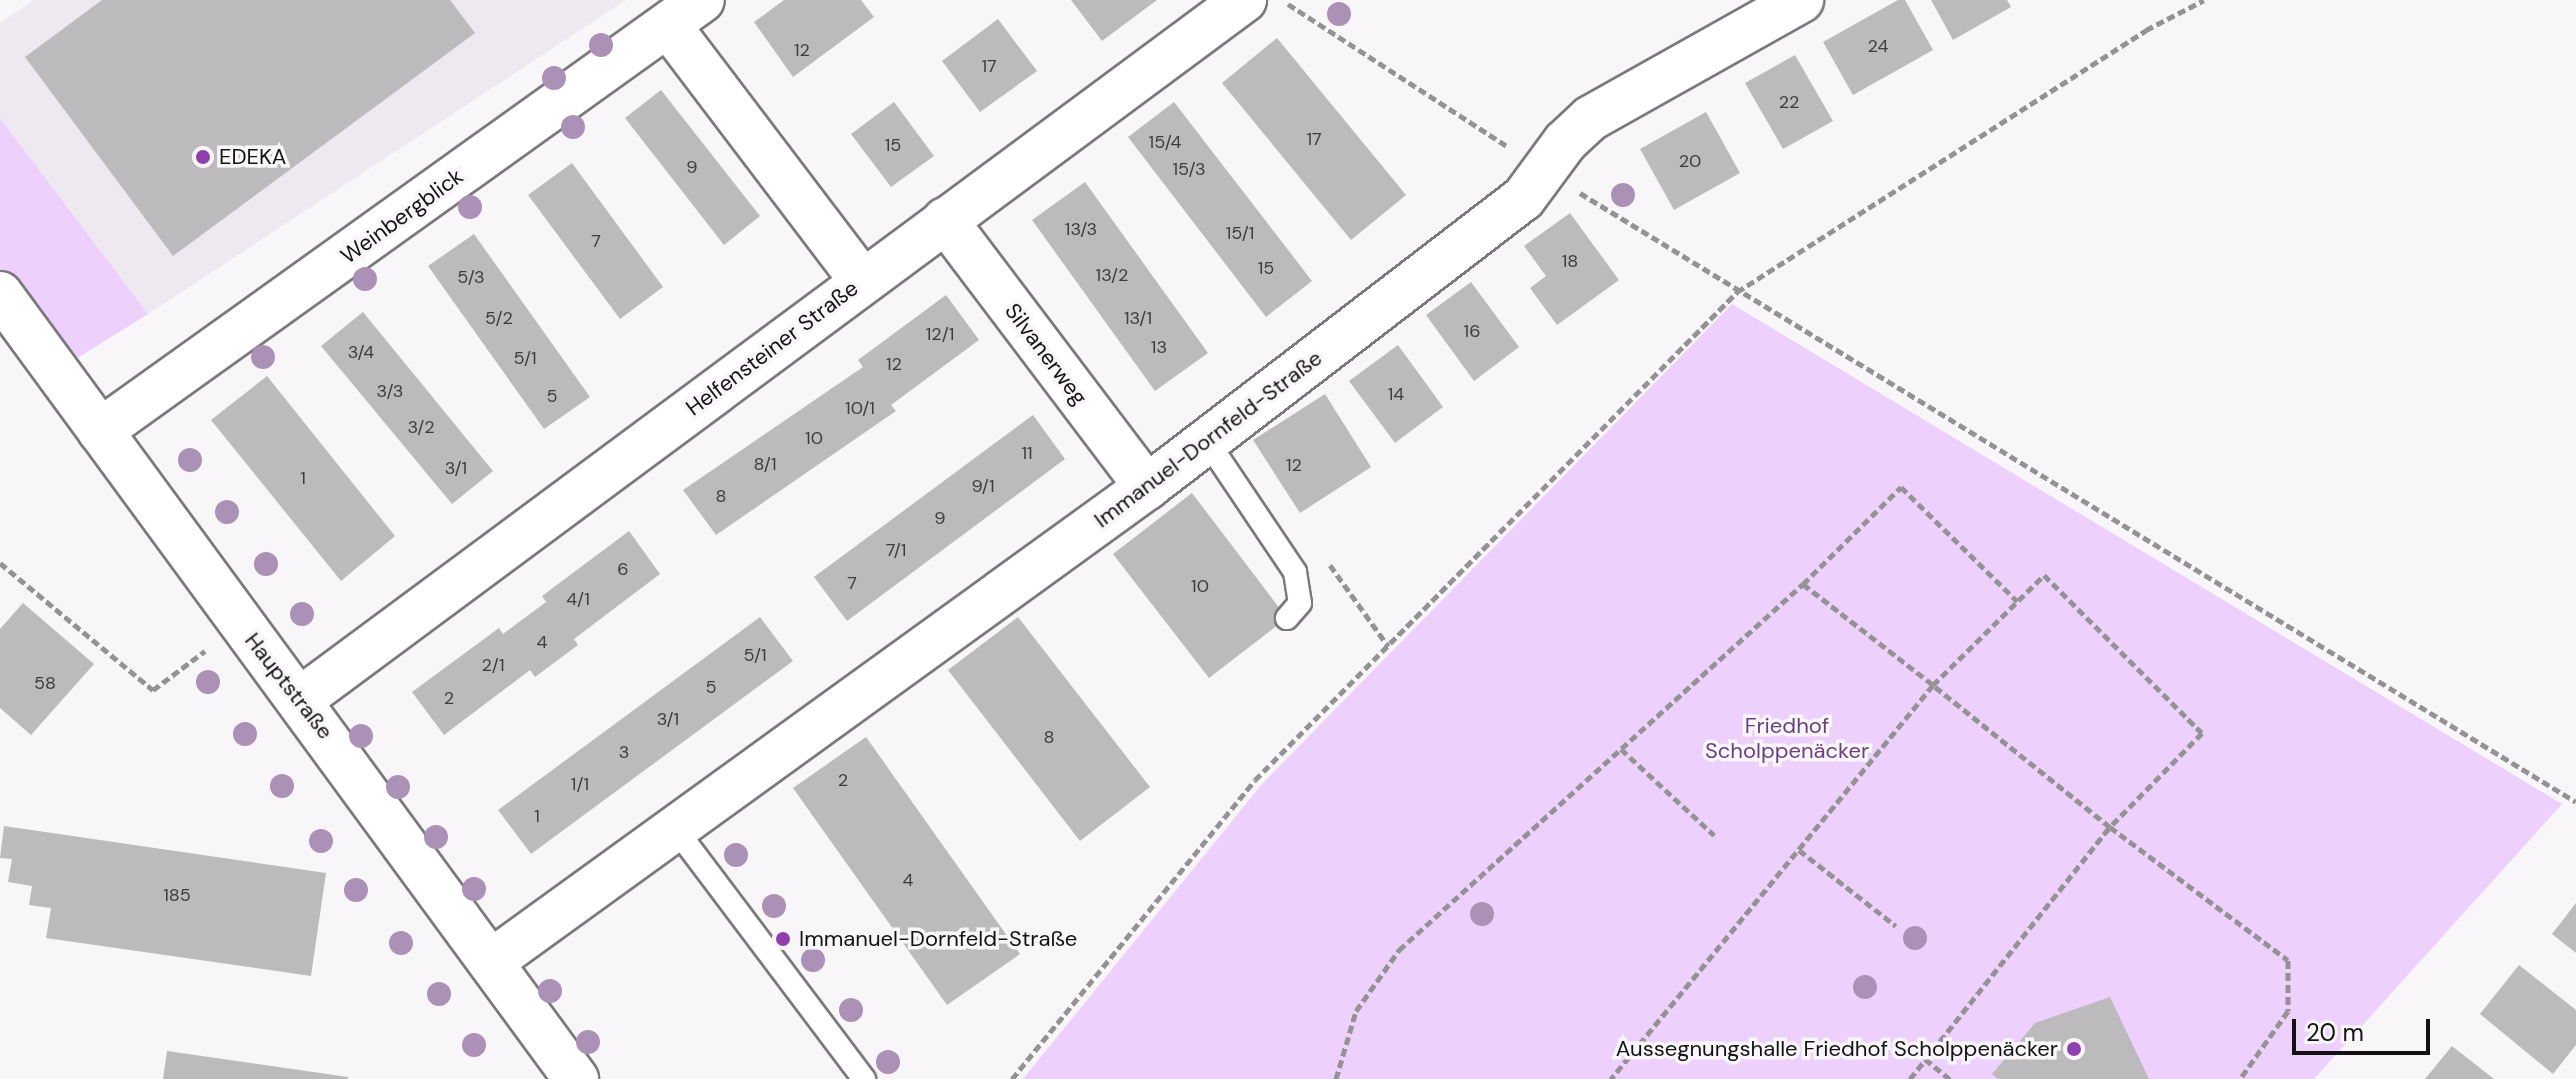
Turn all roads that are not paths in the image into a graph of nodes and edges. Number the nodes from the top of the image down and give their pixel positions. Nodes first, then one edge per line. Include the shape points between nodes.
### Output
1 (1244, 0) edge
2 (1801, 0) edge
3 (685, 12) edge
4 (945, 220) junction
5 (862, 281) junction
6 (0, 294) edge
7 (100, 431) junction
8 (1207, 441) junction
9 (1147, 487) junction
10 (1287, 618) dead end
11 (301, 699) junction
12 (674, 827) junction
13 (492, 961) junction
14 (576, 1079) edge
15 (864, 1079) edge

1 - 4 street, Helfensteiner Straße
2 - 8 street, Immanuel-Dornfeld-Straße via 1591,118 1565,142 1523,199
3 - 5 street
3 - 7 street, Weinbergblick
4 - 5 street, Helfensteiner Straße
4 - 9 street, Silvanerweg
5 - 11 street, Helfensteiner Straße
6 - 7 street, Hauptstraße
7 - 11 street, Hauptstraße
8 - 9 street, Immanuel-Dornfeld-Straße
8 - 10 lane via 1295,572 1300,603
9 - 12 street, Immanuel-Dornfeld-Straße
11 - 13 street, Hauptstraße
12 - 13 street, Immanuel-Dornfeld-Straße
12 - 15 lane
13 - 14 street, Hauptstraße

